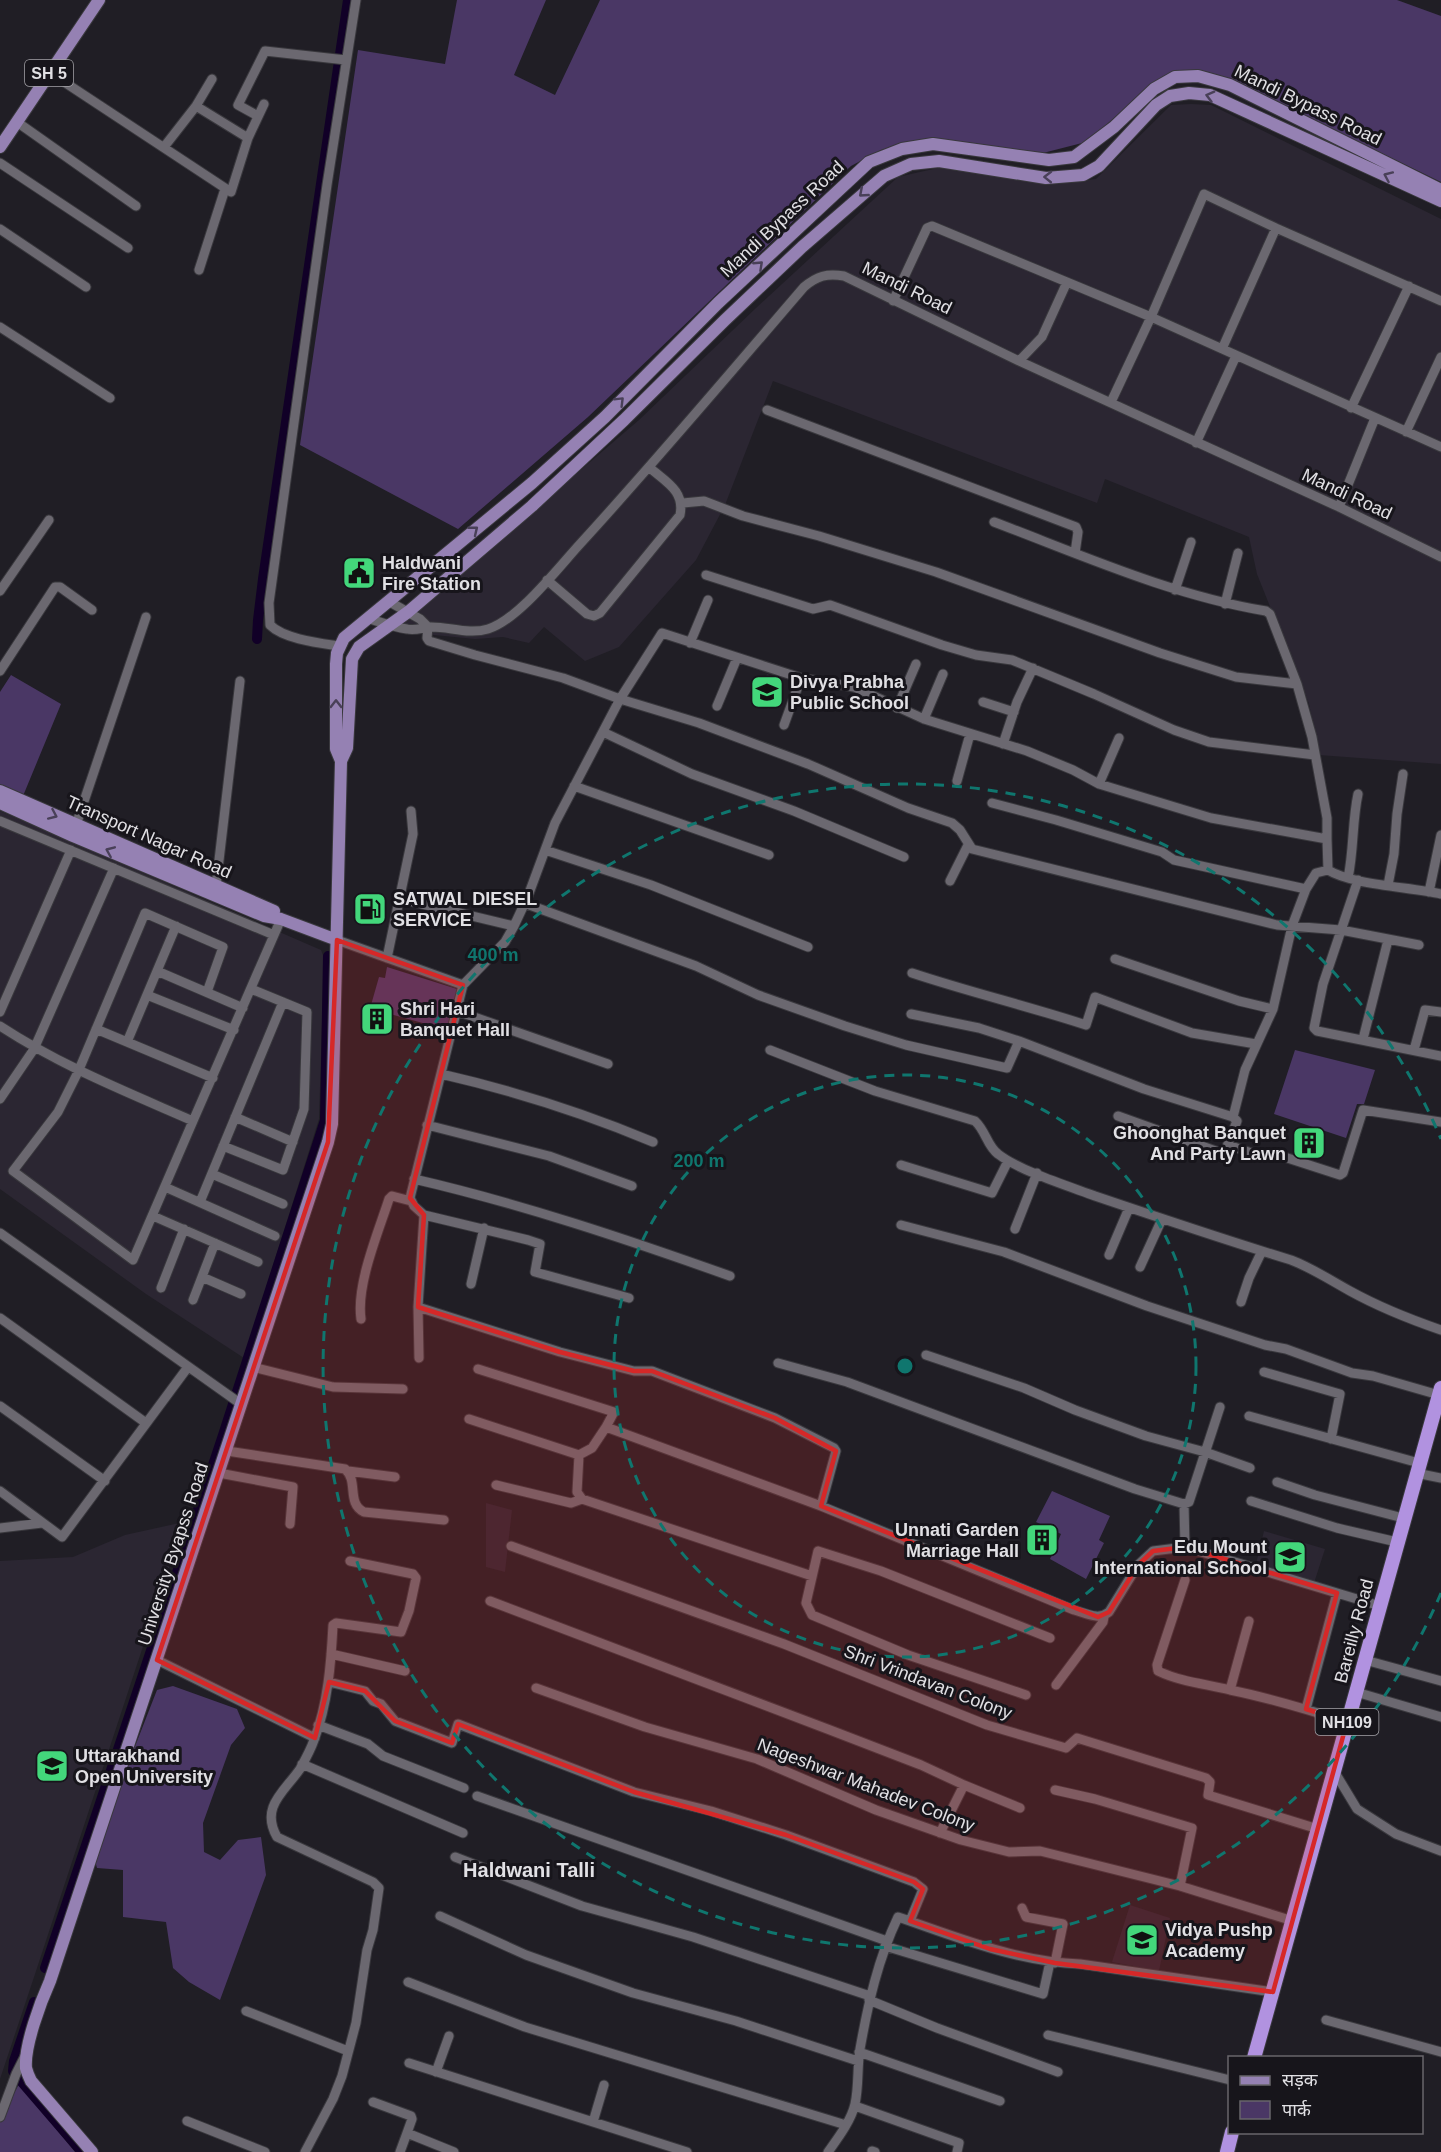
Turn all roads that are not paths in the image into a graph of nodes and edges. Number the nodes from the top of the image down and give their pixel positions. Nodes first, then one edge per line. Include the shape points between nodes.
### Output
1 (99, 0) edge
2 (356, 0) edge
3 (342, 60) junction
4 (49, 72) junction
5 (212, 79) dead end
6 (264, 104) dead end
7 (196, 106) junction
8 (258, 117) junction
9 (16, 122) junction
10 (248, 138) junction
11 (0, 147) edge
12 (164, 147) junction
13 (0, 163) edge
14 (225, 189) junction
15 (1441, 190) edge
16 (1441, 201) edge
17 (136, 206) dead end
18 (1276, 228) junction
19 (0, 229) edge
20 (128, 248) dead end
21 (199, 270) dead end
22 (1066, 282) junction
23 (1409, 286) junction
24 (86, 287) dead end
25 (893, 301) junction
26 (1441, 301) edge
27 (1151, 317) junction
28 (0, 327) edge
29 (1222, 349) junction
30 (1236, 356) junction
31 (1441, 357) edge
32 (1019, 361) junction
33 (110, 398) dead end
34 (1111, 402) junction
35 (1351, 408) junction
36 (767, 410) dead end
37 (1375, 418) junction
38 (1406, 432) junction
39 (1196, 443) junction
40 (1441, 447) edge
41 (650, 468) junction
42 (683, 504) junction
43 (1339, 507) junction
44 (49, 520) dead end
45 (994, 522) dead end
46 (1191, 542) dead end
47 (1075, 553) junction
48 (1238, 553) dead end
49 (1441, 557) edge
50 (706, 575) dead end
51 (547, 580) junction
52 (1174, 590) junction
53 (0, 591) edge
54 (708, 600) dead end
55 (388, 601) junction
56 (1225, 604) junction
57 (92, 610) dead end
58 (408, 612) junction
59 (146, 617) dead end
60 (368, 618) junction
61 (391, 626) junction
62 (428, 627) junction
63 (690, 643) junction
64 (339, 646) junction
65 (737, 658) junction
66 (916, 664) dead end
67 (1033, 668) junction
68 (0, 671) edge
69 (943, 674) dead end
70 (801, 678) junction
71 (240, 681) dead end
72 (1297, 684) junction
73 (620, 699) junction
74 (983, 702) dead end
75 (717, 706) dead end
76 (897, 708) junction
77 (1014, 712) junction
78 (924, 719) junction
79 (784, 725) dead end
80 (603, 732) junction
81 (970, 734) junction
82 (1119, 738) dead end
83 (1003, 744) junction
84 (1315, 755) junction
85 (341, 761) junction
86 (1402, 774) dead end
87 (957, 781) dead end
88 (1099, 784) junction
89 (574, 786) junction
90 (0, 791) edge
91 (1358, 794) dead end
92 (0, 803) edge
93 (992, 803) dead end
94 (411, 811) dead end
95 (0, 821) edge
96 (76, 825) junction
97 (1441, 836) edge
98 (1327, 839) junction
99 (968, 845) junction
100 (71, 850) junction
101 (545, 850) junction
102 (769, 855) dead end
103 (904, 857) dead end
104 (114, 868) junction
105 (1328, 870) junction
106 (1348, 878) junction
107 (1358, 880) junction
108 (950, 881) dead end
109 (1388, 885) junction
110 (216, 886) junction
111 (1306, 889) junction
112 (1429, 892) junction
113 (1441, 894) edge
114 (401, 899) junction
115 (524, 903) junction
116 (281, 919) junction
117 (176, 926) junction
118 (514, 926) junction
119 (1292, 926) junction
120 (1341, 930) junction
121 (274, 935) junction
122 (1388, 939) junction
123 (337, 940) junction
124 (1419, 945) dead end
125 (808, 947) dead end
126 (387, 958) junction
127 (1115, 959) dead end
128 (157, 971) junction
129 (912, 973) dead end
130 (463, 984) junction
131 (251, 989) junction
132 (207, 992) junction
133 (147, 996) junction
134 (283, 1002) junction
135 (243, 1008) junction
136 (1273, 1009) junction
137 (457, 1011) junction
138 (0, 1012) edge
139 (1441, 1012) edge
140 (911, 1014) dead end
141 (0, 1026) edge
142 (96, 1029) junction
143 (234, 1030) junction
144 (1363, 1039) junction
145 (1019, 1041) junction
146 (127, 1042) junction
147 (1256, 1044) junction
148 (34, 1048) junction
149 (770, 1050) dead end
150 (1414, 1050) junction
151 (1441, 1056) edge
152 (608, 1064) dead end
153 (78, 1072) junction
154 (441, 1074) junction
155 (213, 1078) junction
156 (0, 1099) edge
157 (1118, 1116) dead end
158 (235, 1117) junction
159 (1233, 1117) junction
160 (193, 1121) junction
161 (1441, 1122) edge
162 (427, 1125) junction
163 (293, 1142) junction
164 (654, 1142) dead end
165 (1228, 1145) junction
166 (224, 1146) junction
167 (1008, 1161) junction
168 (901, 1165) dead end
169 (1037, 1173) junction
170 (212, 1174) junction
171 (414, 1179) junction
172 (632, 1186) dead end
173 (165, 1187) junction
174 (411, 1201) junction
175 (200, 1202) junction
176 (283, 1204) dead end
177 (1129, 1208) junction
178 (424, 1215) junction
179 (153, 1216) junction
180 (1162, 1219) junction
181 (901, 1225) dead end
182 (483, 1228) junction
183 (184, 1229) junction
184 (1015, 1229) dead end
185 (0, 1233) edge
186 (275, 1236) dead end
187 (214, 1243) junction
188 (1262, 1251) junction
189 (1109, 1255) dead end
190 (258, 1262) dead end
191 (1140, 1267) dead end
192 (730, 1276) dead end
193 (202, 1277) junction
194 (471, 1284) dead end
195 (161, 1288) dead end
196 (241, 1294) dead end
197 (629, 1298) dead end
198 (193, 1300) dead end
199 (1242, 1302) dead end
200 (418, 1307) junction
201 (0, 1318) edge
202 (361, 1319) dead end
203 (1441, 1330) edge
204 (926, 1355) dead end
205 (419, 1358) dead end
206 (778, 1363) dead end
207 (188, 1367) junction
208 (254, 1367) junction
209 (478, 1369) dead end
210 (1264, 1372) dead end
211 (403, 1389) dead end
212 (1440, 1391) edge
213 (237, 1402) junction
214 (0, 1406) edge
215 (1220, 1407) dead end
216 (1249, 1416) dead end
217 (469, 1419) dead end
218 (1436, 1422) edge
219 (146, 1423) junction
220 (606, 1427) junction
221 (1331, 1439) junction
222 (227, 1450) junction
223 (1205, 1452) junction
224 (579, 1455) junction
225 (1250, 1468) dead end
226 (1418, 1468) junction
227 (348, 1471) junction
228 (219, 1473) junction
229 (395, 1476) dead end
230 (1441, 1478) edge
231 (105, 1481) junction
232 (1277, 1482) dead end
233 (496, 1485) dead end
234 (0, 1491) edge
235 (582, 1499) junction
236 (1251, 1501) dead end
237 (1184, 1504) junction
238 (820, 1506) junction
239 (1403, 1518) junction
240 (444, 1520) dead end
241 (42, 1523) junction
242 (290, 1524) dead end
243 (0, 1528) edge
244 (1397, 1542) junction
245 (511, 1546) dead end
246 (1185, 1546) junction
247 (350, 1561) dead end
248 (812, 1576) junction
249 (1185, 1580) dead end
250 (1337, 1593) junction
251 (490, 1601) dead end
252 (1380, 1606) junction
253 (1104, 1617) junction
254 (1249, 1621) dead end
255 (1050, 1638) dead end
256 (331, 1654) junction
257 (157, 1660) junction
258 (1365, 1660) junction
259 (405, 1671) dead end
260 (1441, 1681) edge
261 (329, 1682) junction
262 (1056, 1685) dead end
263 (536, 1688) dead end
264 (1230, 1690) junction
265 (1356, 1692) junction
266 (1026, 1695) dead end
267 (1306, 1709) junction
268 (1441, 1717) edge
269 (1347, 1722) junction
270 (318, 1725) junction
271 (315, 1738) junction
272 (302, 1764) junction
273 (1334, 1771) junction
274 (964, 1785) junction
275 (464, 1788) dead end
276 (1055, 1790) dead end
277 (477, 1796) dead end
278 (1020, 1808) dead end
279 (1318, 1829) junction
280 (463, 1833) dead end
281 (940, 1833) junction
282 (1441, 1851) edge
283 (455, 1857) dead end
284 (1180, 1886) junction
285 (1022, 1908) dead end
286 (440, 1916) dead end
287 (910, 1921) junction
288 (1293, 1921) junction
289 (886, 1943) junction
290 (1053, 1963) junction
291 (408, 1982) dead end
292 (1274, 1992) junction
293 (870, 1998) junction
294 (246, 2011) dead end
295 (1326, 2020) dead end
296 (1048, 2035) dead end
297 (449, 2036) dead end
298 (348, 2051) junction
299 (1441, 2052) edge
300 (26, 2054) junction
301 (1255, 2056) edge
302 (859, 2057) junction
303 (410, 2063) dead end
304 (436, 2072) junction
305 (1058, 2072) dead end
306 (1228, 2080) edge
307 (604, 2085) dead end
308 (1000, 2101) dead end
309 (373, 2102) dead end
310 (855, 2106) junction
311 (0, 2117) edge
312 (187, 2121) dead end
313 (593, 2122) junction
314 (846, 2125) junction
315 (407, 2133) junction
316 (1232, 2134) edge
317 (239, 2141) junction
318 (92, 2152) edge
319 (235, 2152) edge
320 (265, 2152) edge
321 (305, 2152) edge
322 (400, 2152) edge
323 (454, 2152) edge
324 (687, 2152) edge
325 (828, 2152) edge
326 (957, 2152) edge
327 (1227, 2152) edge

1 - 4 main road, SH 5
2 - 3 street
3 - 8 street via 265,51 238,105
3 - 64 street via 268,618 270,625 280,632
4 - 9 main road, SH 5
4 - 12 street
5 - 7 street
6 - 8 street
7 - 10 street
7 - 12 street
8 - 10 street
9 - 11 main road, SH 5
9 - 17 street
10 - 14 street via 231,192
12 - 14 street
13 - 20 street
14 - 21 street
55 -> 15 main road, Mandi Bypass Road via 532,483 605,417 718,303 862,169 902,149 933,144 1048,160 1074,156 1114,127 1154,89 1175,77 1198,76 1230,85
16 -> 58 main road, Mandi Bypass Road via 1210,94 1170,96 1156,105 1099,166 1083,175 1046,178 939,161 911,164 884,176 802,246 591,452
18 - 23 street
18 - 27 street via 1204,194
18 - 29 street
19 - 24 street
22 - 25 street via 929,226
22 - 27 street
22 - 32 street via 1042,337
23 - 26 street
23 - 35 street
25 - 32 street, Mandi Road
25 - 41 street, Mandi Road via 844,276 825,274 813,279
27 - 29 street
27 - 34 street
28 - 33 street
29 - 30 street
30 - 35 street
30 - 39 street
31 - 38 street
32 - 34 street, Mandi Road
34 - 39 street, Mandi Road
35 - 37 street
36 - 47 street via 1076,527
37 - 38 street
37 - 43 street
38 - 40 street
39 - 43 street, Mandi Road
41 - 42 street via 679,494
41 - 51 street, Mandi Road
42 - 51 street via 680,515 600,613 587,614
42 - 72 street via 704,501 925,569 1236,677
43 - 49 street, Mandi Road
44 - 53 street
45 - 47 street
46 - 52 street
47 - 52 street
48 - 56 street
50 - 67 street via 813,609 830,605 942,645
51 - 62 street, Mandi Road via 510,616 487,629
52 - 56 street
54 - 63 street
55 - 58 street
55 - 60 main road, Mandi Bypass Road
56 - 72 street via 1270,614
57 - 68 street via 56,587
58 - 61 main road, Mandi Bypass Road
58 - 62 street
59 - 96 street
60 - 61 street, Mandi Road
60 - 64 main road, Mandi Bypass Road
61 - 62 street, Mandi Road via 408,630
61 - 85 main road, Mandi Bypass Road via 359,646 352,659 347,748
62 - 73 street via 429,641 563,678
63 - 65 street
63 - 73 street via 662,633
85 -> 64 main road, Mandi Bypass Road via 336,749
65 - 70 street
65 - 75 street
66 - 76 street
67 - 77 street
67 - 84 street via 1209,742
69 - 78 street
70 - 76 street via 855,687
70 - 79 street
71 - 110 street
72 - 84 street
73 - 80 street
73 - 99 street via 699,723 952,823
74 - 77 street
76 - 78 street
77 - 83 street
78 - 81 street
80 - 89 street
80 - 103 street via 692,774
81 - 83 street
81 - 87 street
82 - 88 street
83 - 88 street
84 - 98 street
85 - 123 main road, Mandi Bypass Road
86 - 109 street via 1395,854
88 - 98 street via 1211,818
89 - 101 street
89 - 102 street
90 -> 96 main road, Transport Nagar Road
91 - 106 street
116 -> 92 main road, Transport Nagar Road via 254,912
93 - 111 street via 1162,852 1174,860
94 - 114 street via 413,834
95 - 100 street
96 - 110 main road, Transport Nagar Road
97 - 112 street
98 - 105 street
99 - 108 street
99 - 119 street via 1172,900
100 - 104 street
100 - 138 street
101 - 115 street
101 - 125 street via 651,885
104 - 121 street
104 - 148 street
105 - 106 street
105 - 111 street via 1316,873
106 - 107 street
107 - 109 street
107 - 120 street
109 - 112 street
110 - 116 main road, Transport Nagar Road via 273,911
111 - 119 street
112 - 113 street
114 - 118 street
114 - 126 street
115 - 118 street
115 - 145 street via 696,966 758,995 906,1046 1007,1068
116 - 121 street
116 - 123 main road, Transport Nagar Road
117 - 128 street
117 - 132 street via 223,947
117 - 142 street via 144,914
118 - 130 street via 505,942
119 - 120 street
119 - 136 street
120 - 122 street
120 - 144 street via 1323,984 1314,1028
121 - 131 street
122 - 124 street
122 - 144 street
123 - 126 street
123 - 208 main road, University Byapss Road via 332,1124
126 - 130 street
127 - 136 street
128 - 132 street
128 - 133 street
129 - 147 street via 1086,1025 1095,997 1192,1033
130 - 137 street
131 - 134 street
131 - 135 street
132 - 135 street
133 - 143 street
133 - 146 street
134 - 158 street
134 - 163 street via 307,1014 304,1109
135 - 143 street
136 - 147 street
137 - 152 street
137 - 154 street
139 - 150 street via 1425,1010
140 - 145 street
141 - 148 street
142 - 146 street
142 - 153 street
143 - 155 street
144 - 150 street
145 - 159 street via 1144,1089
146 - 155 street
147 - 159 street
148 - 153 street
148 - 156 street
149 - 167 street via 875,1091 975,1121 983,1128 993,1150
150 - 151 street
153 - 160 street
153 - 179 street via 58,1112 13,1171 132,1259
154 - 162 street
154 - 164 street via 596,1118
155 - 160 street
157 - 165 street via 1222,1154
158 - 163 street
158 - 166 street
159 - 165 street via 1237,1121
160 - 173 street
161 - 165 street via 1363,1110 1340,1175 1275,1154 1263,1157
162 - 171 street
162 - 172 street via 549,1156
163 - 166 street via 282,1170
166 - 170 street
167 - 168 street via 992,1193
167 - 169 street
169 - 177 street
169 - 184 street
170 - 175 street
170 - 176 street
171 - 174 street
171 - 192 street via 517,1205
173 - 175 street
173 - 179 street
174 - 178 street
174 - 202 street via 392,1196 389,1199 361,1290
175 - 186 street
177 - 180 street
177 - 189 street
178 - 182 street
178 - 200 street
179 - 183 street
180 - 188 street
180 - 191 street
181 - 212 street via 1004,1252 1147,1306 1352,1373
182 - 194 street
182 - 197 street via 540,1244 535,1272
183 - 187 street
183 - 195 street
185 - 207 street
187 - 190 street
187 - 193 street
188 - 199 street
188 - 203 street via 1312,1268 1377,1305
193 - 196 street
193 - 198 street
200 - 205 street
200 - 238 street via 560,1352 634,1371 652,1371 774,1418 834,1448
201 - 219 street
204 - 223 street via 1146,1436
206 - 237 street via 847,1382
207 - 213 street
207 - 219 street
208 - 211 street via 333,1387
208 - 213 main road, University Byapss Road
209 - 220 street via 614,1412
210 - 221 street via 1340,1394
212 - 218 highway, Bareilly Road / NH109
213 - 222 main road, University Byapss Road
214 - 231 street
215 - 223 street
216 - 221 street
217 - 224 street
218 - 226 highway, Bareilly Road / NH109
219 - 231 street
220 - 224 street via 592,1448
220 - 238 street
221 - 226 street
222 - 227 street
222 - 228 main road, University Byapss Road
223 - 225 street
223 - 237 street via 1189,1502
224 - 235 street via 577,1492
226 - 230 street
226 - 239 highway, Bareilly Road / NH109
227 - 229 street
227 - 240 street via 355,1505 364,1512
228 - 242 street via 293,1487
228 - 257 main road, University Byapss Road
231 - 241 street via 62,1536
232 - 239 street
233 - 235 street via 571,1503
234 - 241 street
235 - 248 street
236 - 244 street
237 - 246 street
238 - 253 street via 1074,1610
239 - 244 highway, Bareilly Road / NH109
241 - 243 street
244 - 252 highway, Bareilly Road / NH109
245 - 279 street, Shri Vrindavan Colony via 795,1648 987,1725 1066,1748 1077,1738 1206,1778 1210,1782 1208,1795
246 - 250 street
246 - 253 street via 1153,1551 1138,1565
247 - 256 street via 413,1574 416,1578 401,1632 336,1623
248 - 255 street via 818,1551 880,1570
248 - 266 street via 806,1603 812,1615 908,1655
249 - 264 street via 1158,1671 1180,1680
250 - 252 street
250 - 267 street
251 - 274 street via 880,1749
252 - 258 highway, Bareilly Road / NH109
253 - 262 street
254 - 264 street
256 - 259 street
256 - 261 street
257 - 271 street
257 - 300 main road, University Byapss Road
258 - 260 street
258 - 265 highway, Bareilly Road / NH109
261 - 270 street
261 - 287 street via 365,1691 395,1720 452,1743 458,1724 634,1792 786,1835 914,1882 923,1889
263 - 281 street, Nageshwar Mahadev Colony via 757,1760
264 - 267 street
265 - 268 street
265 - 269 highway, Bareilly Road / NH109
267 - 269 street
269 - 273 highway, Bareilly Road / NH109
270 - 271 street
270 - 275 street
271 - 272 street
272 - 280 street
272 - 298 street via 275,1801 272,1827 277,1837 379,1888
273 - 279 highway, Bareilly Road / NH109
273 - 282 street via 1357,1809 1396,1834
274 - 278 street
274 - 281 street
276 - 284 street via 1192,1828
277 - 289 street
279 - 288 highway, Bareilly Road / NH109
281 - 284 street, Nageshwar Mahadev Colony via 1009,1852 1040,1851
283 - 293 street via 582,1906 693,1937
284 - 288 street, Nageshwar Mahadev Colony
285 - 290 street via 1026,1917 1063,1924
286 - 302 street via 526,1955 633,1993
287 - 289 street via 898,1917
287 - 290 street via 990,1949
288 - 292 highway, Bareilly Road / NH109
289 - 290 street via 1043,1994
289 - 293 street
290 - 292 street
291 - 314 street via 525,2027
292 - 301 highway, Bareilly Road / NH109
293 - 302 street
293 - 305 street via 937,2028
294 - 298 street
295 - 299 street
296 - 306 street
297 - 304 street
298 - 321 street via 336,2092
300 - 311 street
300 - 318 main road, University Byapss Road via 31,2081
302 - 308 street
302 - 310 street
303 - 304 street
304 - 313 street
307 - 313 street
309 - 315 street via 411,2116
310 - 314 street
310 - 326 street via 959,2143
312 - 317 street
313 - 324 street
314 - 325 street
315 - 322 street
315 - 323 street
316 - 327 highway
317 - 319 street
317 - 320 street

